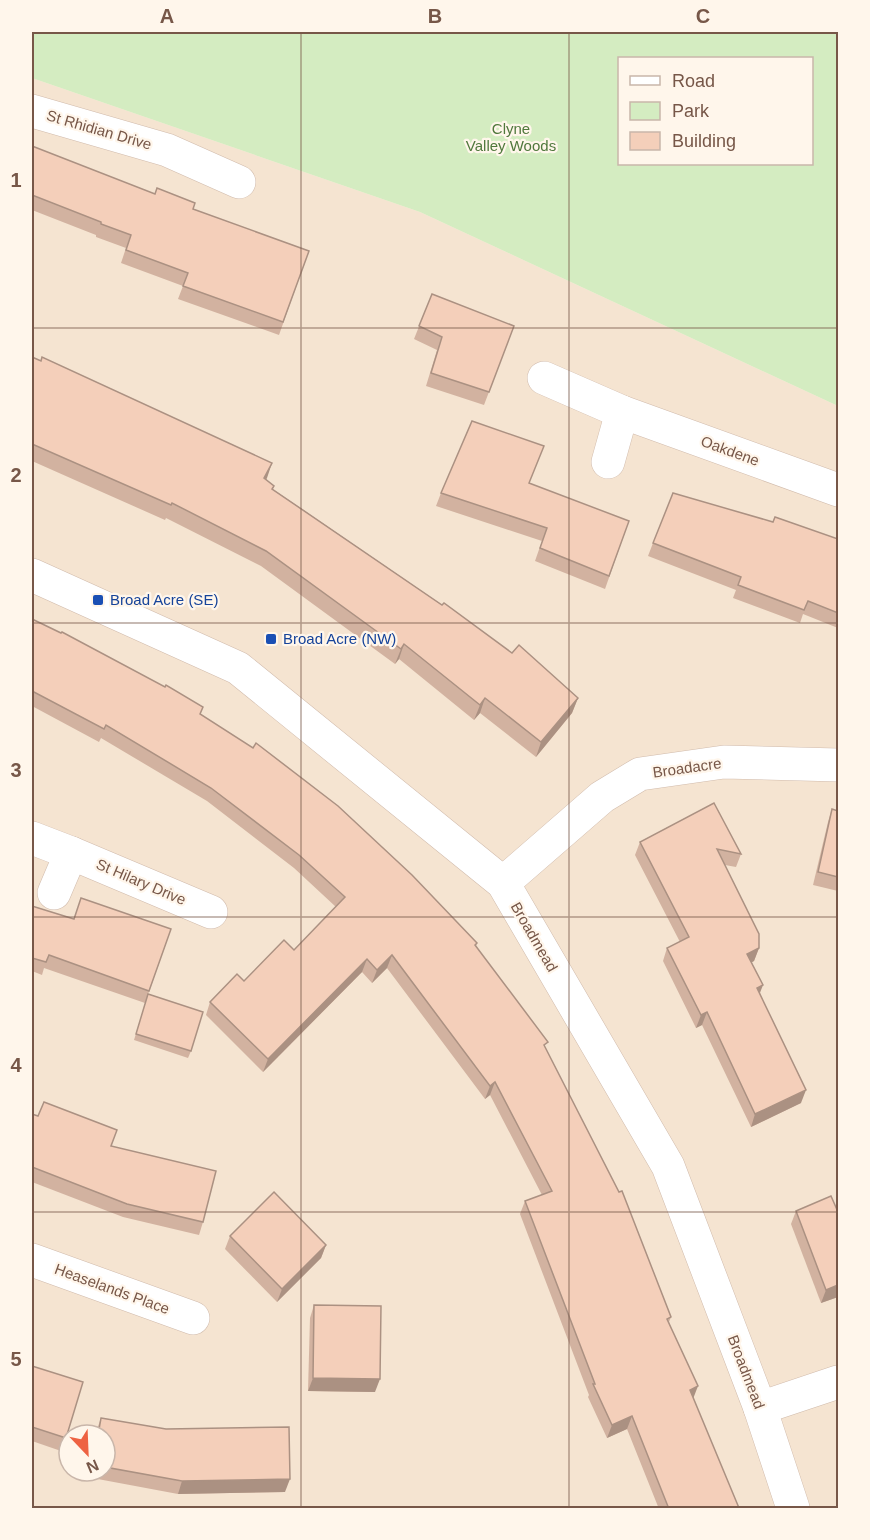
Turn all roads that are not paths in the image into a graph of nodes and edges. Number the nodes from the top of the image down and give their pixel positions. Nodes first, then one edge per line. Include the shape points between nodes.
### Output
1 (32, 111) edge
2 (239, 182) dead end
3 (544, 378) dead end
4 (622, 412) junction
5 (609, 462) dead end
6 (838, 490) edge
7 (32, 575) edge
8 (838, 765) edge
9 (32, 838) edge
10 (71, 852) junction
11 (503, 884) junction
12 (54, 893) dead end
13 (211, 912) dead end
14 (32, 1260) edge
15 (193, 1318) dead end
16 (838, 1382) edge
17 (760, 1408) junction
18 (793, 1509) edge

1 - 2 street, St Rhidian Drive via 168,150
3 - 4 street, Oakdene
4 - 5 street
4 - 6 street, Oakdene
7 - 11 street, Broadmead via 238,668
8 - 11 street, Broadacre via 724,762 640,774 602,797
9 - 10 street, St Hilary Drive
10 - 12 street
10 - 13 street, St Hilary Drive
11 - 17 street, Broadmead via 668,1166
14 - 15 street, Heaselands Place
16 - 17 street
17 - 18 street, Broadmead

